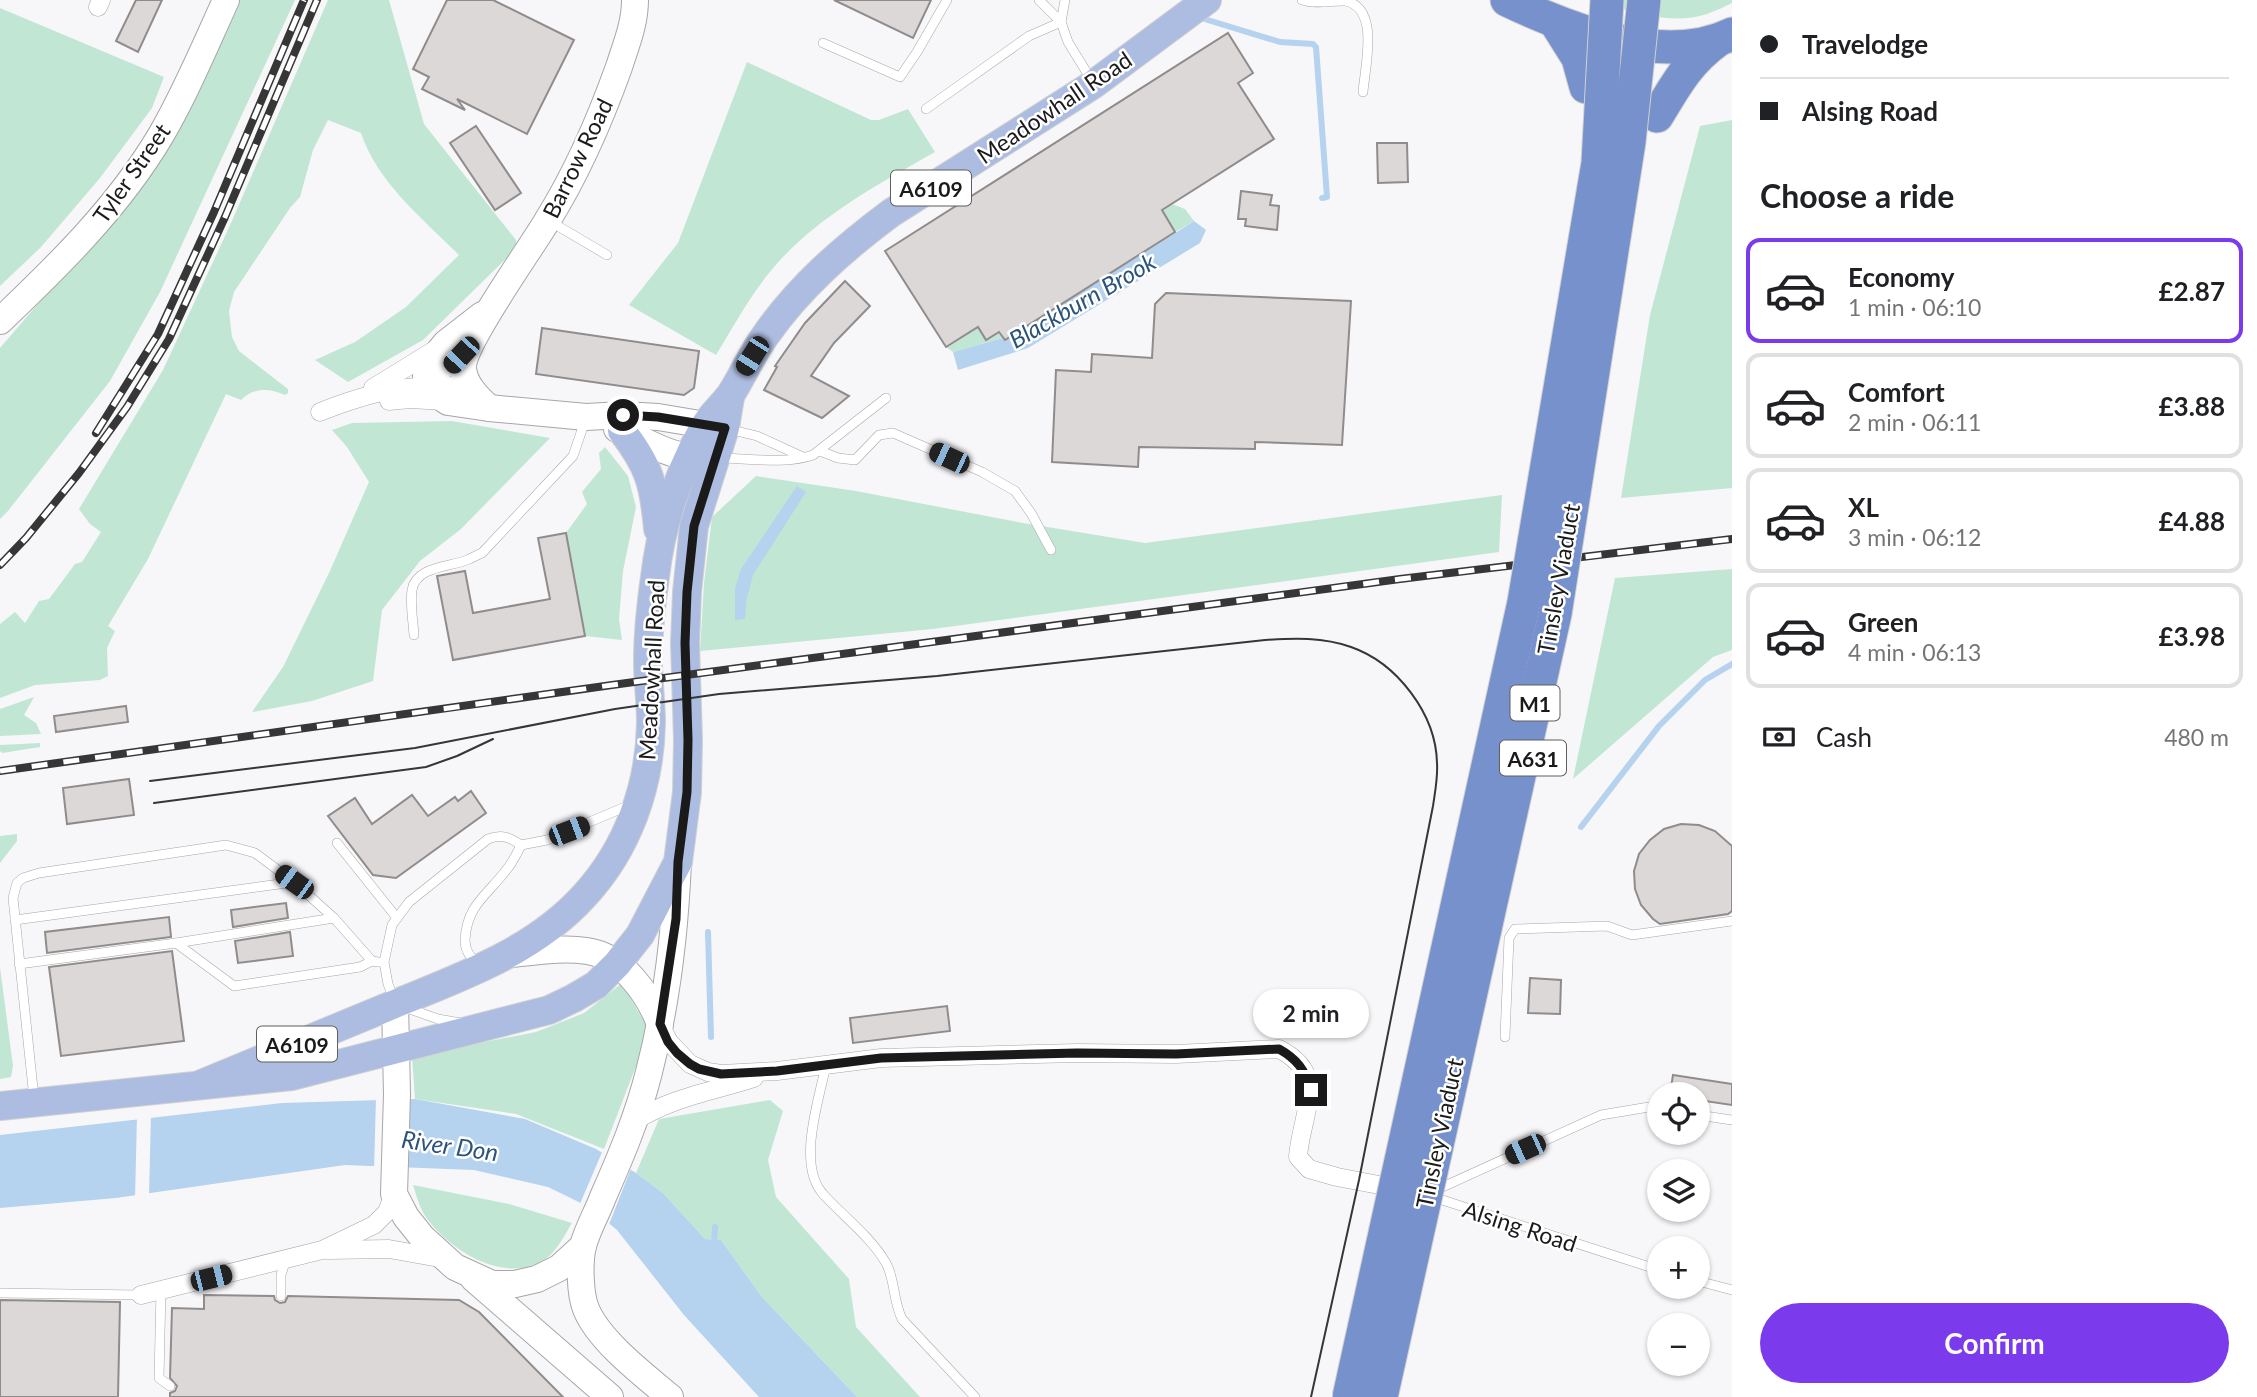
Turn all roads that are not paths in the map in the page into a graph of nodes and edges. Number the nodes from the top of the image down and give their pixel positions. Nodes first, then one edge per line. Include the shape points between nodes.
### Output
1 (226, 0) edge
2 (635, 0) edge
3 (947, 0) edge
4 (1039, 0) edge
5 (1065, 0) edge
6 (1207, 0) edge
7 (1302, 0) edge
8 (1507, 0) edge
9 (1607, 0) edge
10 (1644, 0) edge
11 (1060, 22) junction
12 (1556, 23) junction
13 (1726, 37) edge
14 (823, 43) dead end
15 (1094, 84) junction
16 (1363, 92) dead end
17 (926, 109) dead end
18 (548, 220) junction
19 (607, 255) dead end
20 (494, 304) junction
21 (0, 321) edge
22 (446, 343) junction
23 (472, 344) junction
24 (419, 392) junction
25 (458, 394) junction
26 (358, 397) junction
27 (886, 398) dead end
28 (320, 412) dead end
29 (586, 417) junction
30 (715, 426) junction
31 (622, 431) junction
32 (820, 451) junction
33 (702, 458) junction
34 (805, 458) junction
35 (660, 550) junction
36 (1051, 550) dead end
37 (414, 635) dead end
38 (640, 801) junction
39 (337, 843) dead end
40 (521, 845) junction
41 (678, 862) junction
42 (294, 882) junction
43 (334, 918) junction
44 (397, 918) junction
45 (15, 920) junction
46 (1732, 921) edge
47 (176, 943) junction
48 (511, 954) junction
49 (372, 961) junction
50 (384, 962) junction
51 (19, 964) junction
52 (617, 964) junction
53 (483, 967) junction
54 (395, 1003) junction
55 (660, 1024) junction
56 (484, 1027) junction
57 (1505, 1037) dead end
58 (396, 1048) junction
59 (826, 1065) junction
60 (777, 1071) junction
61 (199, 1085) junction
62 (35, 1102) junction
63 (0, 1107) edge
64 (1647, 1107) edge
65 (1710, 1117) edge
66 (1732, 1120) edge
67 (635, 1121) junction
68 (394, 1194) junction
69 (1425, 1195) junction
70 (583, 1246) junction
71 (323, 1250) junction
72 (445, 1258) junction
73 (286, 1259) junction
74 (1647, 1266) edge
75 (470, 1275) junction
76 (1710, 1284) edge
77 (161, 1290) junction
78 (1732, 1290) edge
79 (0, 1293) edge
80 (141, 1295) joint
81 (281, 1296) dead end
82 (170, 1386) dead end
83 (610, 1397) edge
84 (670, 1397) edge
85 (975, 1397) edge
86 (1338, 1397) edge
87 (1349, 1397) edge
88 (1381, 1397) edge
89 (1392, 1397) edge

1 - 21 street, Tyler Street via 182,97 136,172 78,244
2 - 18 street, Barrow Road via 629,38 603,110 566,192
3 - 14 lane via 900,77
4 - 11 lane
5 - 11 lane
6 - 15 main road, Meadowhall Road / A6109
7 - 16 lane via 1347,1 1359,7 1368,20
8 - 12 highway
9 - 87 highway, Tinsley Viaduct / M1, bridge via 1598,163 1524,602
10 - 88 highway, Tinsley Viaduct / M1, bridge via 1629,142 1555,614
11 - 15 lane
11 - 17 lane via 1029,36
12 - 13 highway via 1623,47 1680,48
12 - 86 highway, Tinsley Viaduct / A631 via 1578,58 1586,87 1587,163 1515,598
13 - 89 highway, Tinsley Viaduct / A631 via 1699,55 1683,74 1642,150 1565,615
15 - 30 main road, Meadowhall Road / A6109 via 891,213 831,261 788,307 752,356
18 - 19 lane
18 - 20 street, Barrow Road
20 - 22 street, Barrow Road
20 - 23 street, Barrow Road
22 - 24 street, Barrow Road via 427,366
22 - 26 street
23 - 24 street
23 - 25 street, Barrow Road
24 - 25 street
24 - 26 street via 393,389
25 - 29 street via 489,408
26 - 28 street
27 - 32 lane
29 - 30 street via 623,415
29 - 31 street
29 - 37 lane via 573,456 482,553 430,570 419,579 412,589
30 - 33 main road, Meadowhall Road / A6109
30 - 34 lane via 757,436
31 - 33 street via 677,456
31 - 35 main road via 649,472
32 - 34 lane
32 - 36 lane via 855,460 879,435 893,433 1015,491
33 - 34 lane
33 - 35 main road, Meadowhall Road / A6109 via 675,491
33 - 41 main road, Meadowhall Road / A6109 via 687,592 687,792
35 - 38 main road, Meadowhall Road / A6109 via 650,622 650,736
38 - 40 lane via 547,840
38 - 48 main road, Meadowhall Road / A6109 via 616,852 584,896
39 - 44 lane
40 - 44 lane via 507,836 488,839 408,902
40 - 53 lane via 510,866 473,908 466,925 465,947 471,959
41 - 52 main road, Meadowhall Road / A6109 via 640,935
41 - 55 street, Meadowhall Road via 676,919
42 - 43 lane
42 - 45 lane
42 - 45 lane via 255,853 226,845 23,878 14,888
43 - 47 lane
43 - 49 lane
44 - 50 lane
45 - 51 lane
46 - 57 lane via 1632,935 1607,926 1515,929 1509,938
47 - 49 lane via 234,986 360,967
47 - 51 lane
48 - 52 street, Meadowhall Road via 584,950
48 - 53 main road, Meadowhall Road / A6109
49 - 50 lane
50 - 54 lane
51 - 62 lane
52 - 55 street, Meadowhall Road via 651,1003
52 - 56 main road, Meadowhall Road / A6109 via 596,985 549,1010
53 - 54 main road, Meadowhall Road / A6109
54 - 56 lane, Meadowhall Road / A6109 via 438,1019
54 - 58 street
54 - 61 main road, Meadowhall Road / A6109
55 - 60 street, Alsing Road via 677,1053 708,1072
55 - 67 street
56 - 58 main road, Meadowhall Road / A6109
58 - 61 main road, Meadowhall Road / A6109 via 292,1076
58 - 68 street
59 - 60 street, Alsing Road
59 - 69 street, Alsing Road via 881,1058 1279,1049 1303,1068 1311,1090 1298,1157 1309,1169
59 - 85 lane via 810,1143 811,1170 820,1192 888,1266 902,1319
60 - 67 street, Alsing Road via 668,1104
61 - 62 main road, Meadowhall Road / A6109
62 - 63 main road, Meadowhall Road / A6109
64 - 69 lane via 1601,1115
65 - 66 lane
67 - 70 street
68 - 71 street via 387,1212 374,1225
68 - 72 street via 405,1217
69 - 74 lane, Alsing Road
70 - 75 street via 559,1268 537,1279 492,1284
70 - 84 street via 581,1290 598,1330
71 - 72 street via 389,1249
71 - 73 street
72 - 75 street
73 - 77 street
73 - 81 lane
75 - 83 street
76 - 78 lane
77 - 80 street
77 - 82 lane via 159,1378
79 - 80 lane

